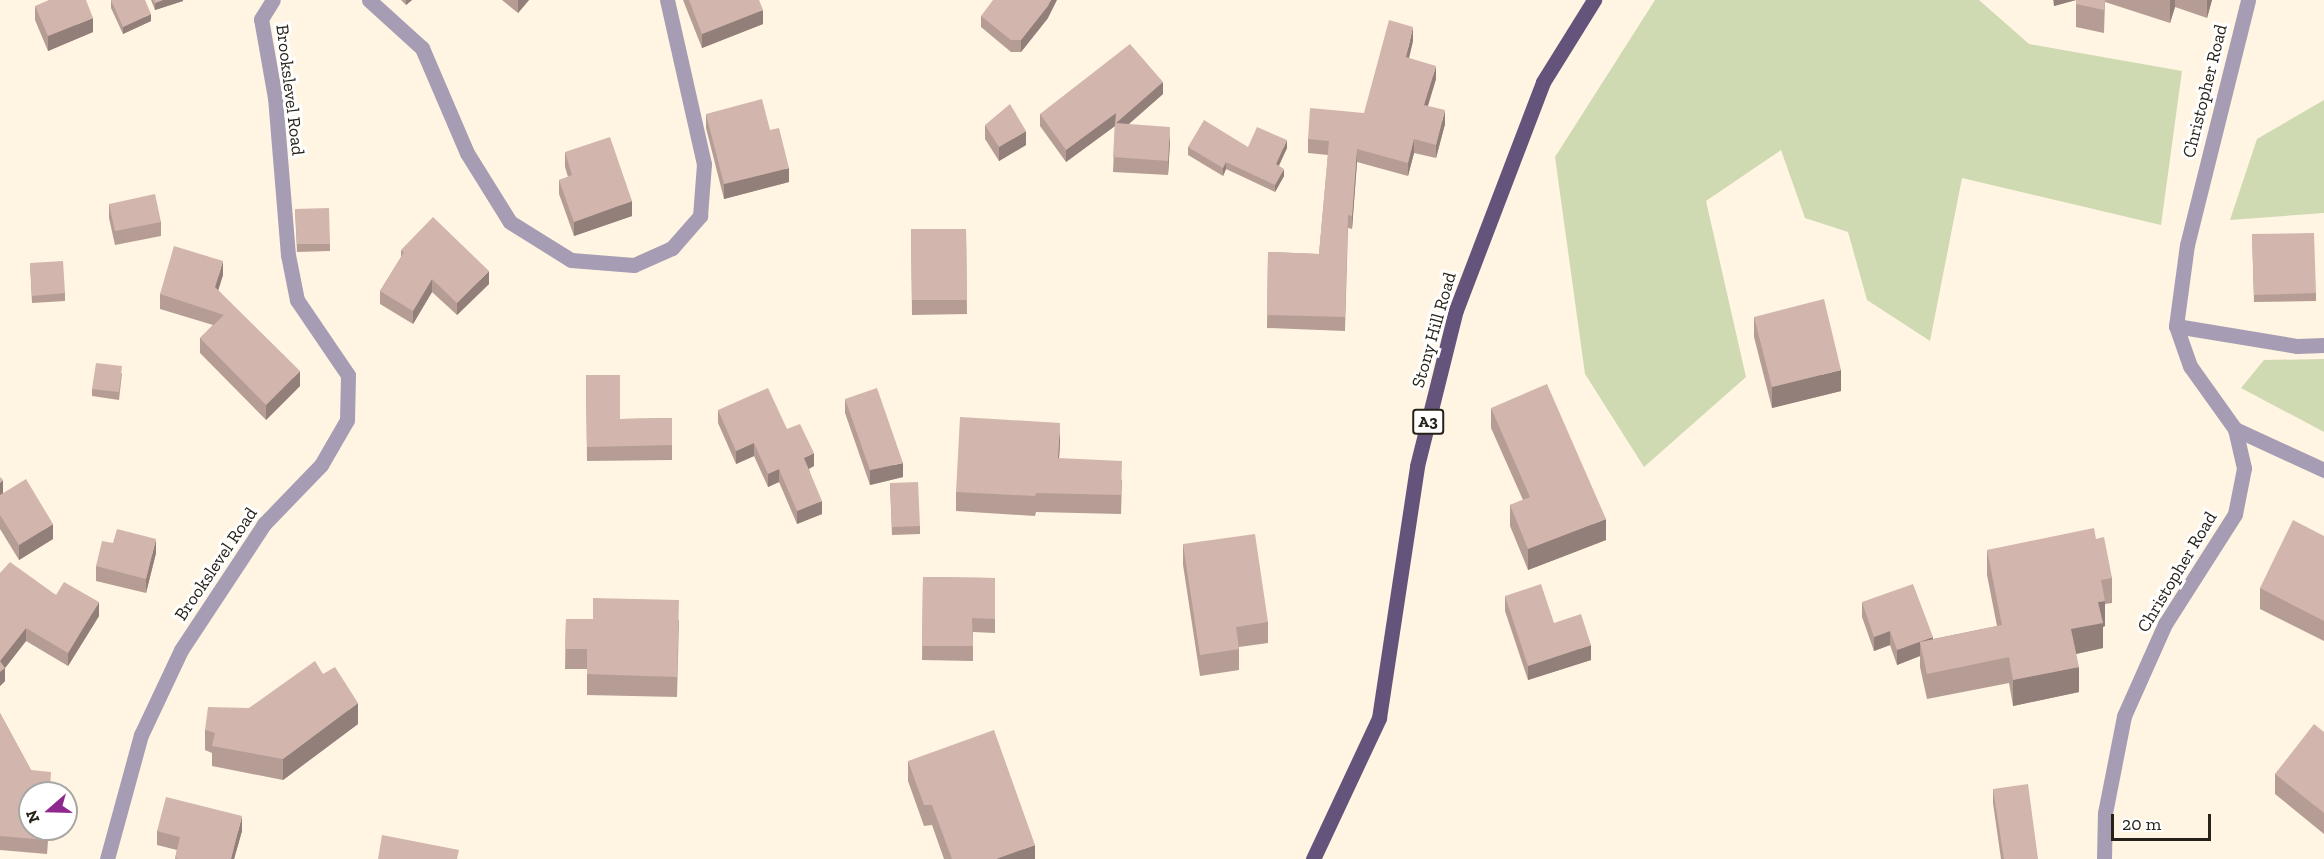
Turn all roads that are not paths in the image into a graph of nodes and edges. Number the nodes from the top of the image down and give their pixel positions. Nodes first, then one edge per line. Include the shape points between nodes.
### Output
1 (273, 0) edge
2 (369, 0) edge
3 (667, 0) edge
4 (1594, 0) edge
5 (2248, 0) edge
6 (2176, 326) junction
7 (2324, 345) edge
8 (2235, 429) junction
9 (2324, 470) edge
10 (107, 859) edge
11 (1313, 859) edge
12 (2104, 859) edge

1 - 10 street, Brookslevel Road via 261,19 275,98 288,255 297,300 348,375 347,420 321,465 264,524 181,650 141,735
2 - 3 street via 422,48 467,153 510,222 571,260 634,265 672,248 699,216 704,164
4 - 11 main road, Stony Hill Road / A3 via 1543,82 1456,310 1418,466 1379,718
5 - 6 street, Christopher Road via 2187,244
6 - 7 street via 2296,346
6 - 8 street, Christopher Road via 2190,366
8 - 9 street
8 - 12 street, Christopher Road via 2244,468 2235,514 2165,624 2124,716 2105,813

